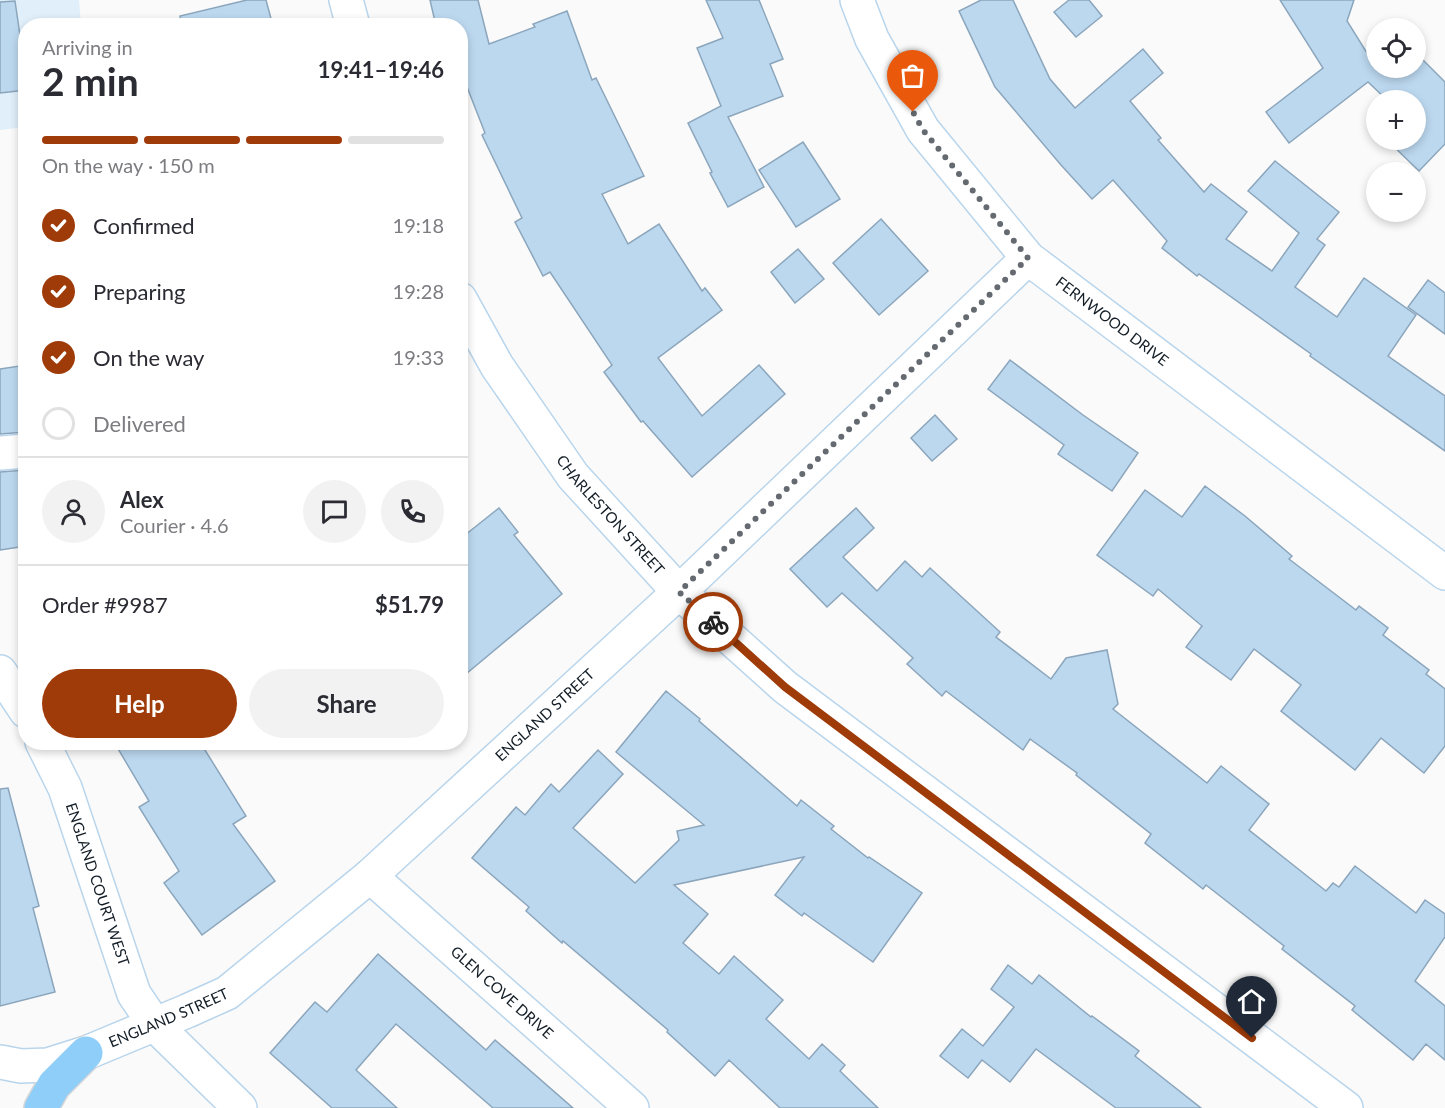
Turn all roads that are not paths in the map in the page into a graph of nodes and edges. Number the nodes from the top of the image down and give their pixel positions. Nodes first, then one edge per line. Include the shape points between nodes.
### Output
1 (346, 0) edge
2 (857, 0) edge
3 (351, 18) edge
4 (1028, 258) junction
5 (468, 313) edge
6 (18, 452) edge
7 (0, 453) edge
8 (1445, 573) edge
9 (679, 592) junction
10 (0, 672) edge
11 (18, 699) edge
12 (46, 750) edge
13 (370, 876) junction
14 (155, 1025) junction
15 (86, 1053) junction
16 (0, 1062) edge
17 (41, 1108) edge
18 (240, 1108) edge
19 (632, 1108) edge
20 (1346, 1108) edge

1 - 3 street
2 - 4 street, FERNWOOD DRIVE via 872,39 923,130
4 - 8 street, FERNWOOD DRIVE
4 - 9 street, ENGLAND STREET
5 - 9 street, CHARLESTON STREET via 497,366 573,476
6 - 7 street
9 - 13 street, ENGLAND STREET
9 - 20 street, CHARLESTON STREET via 785,687
10 - 11 street
12 - 14 street, ENGLAND COURT WEST via 65,788 134,994
13 - 14 street, ENGLAND STREET via 227,993
13 - 19 street, GLEN COVE DRIVE
14 - 15 street, ENGLAND STREET
14 - 18 street, ENGLAND COURT WEST
15 - 16 street, ENGLAND STREET via 48,1065
15 - 17 main road via 54,1085

